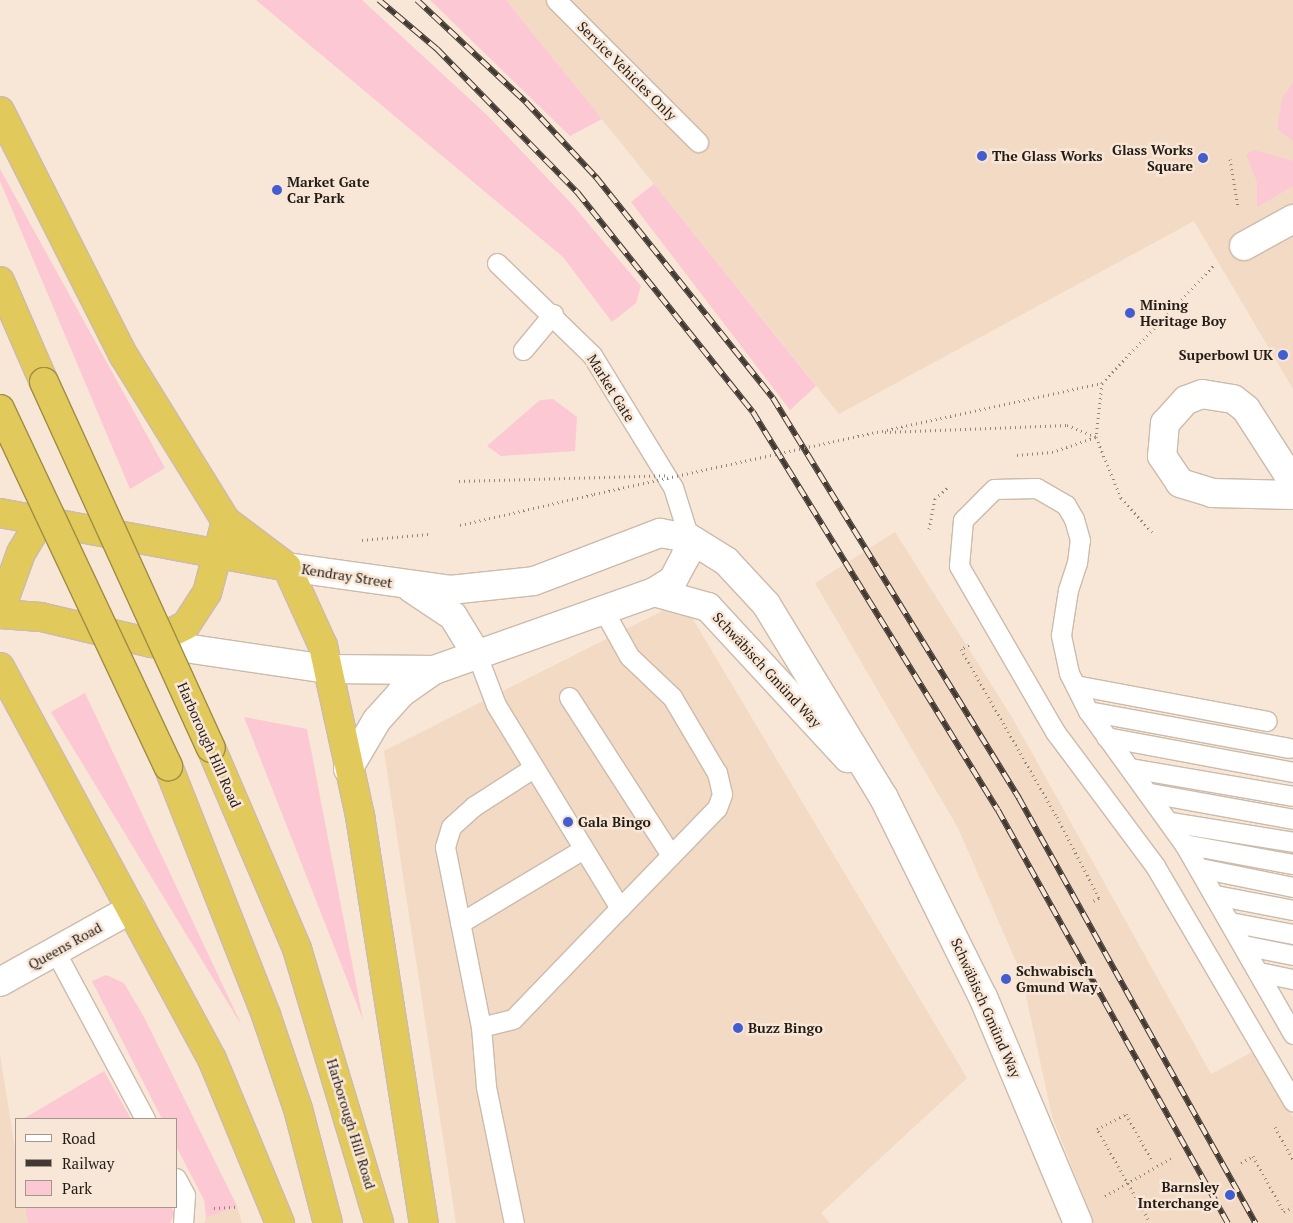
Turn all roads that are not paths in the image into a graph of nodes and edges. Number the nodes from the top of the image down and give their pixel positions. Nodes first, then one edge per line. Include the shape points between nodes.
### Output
1 (556, 0) edge
2 (0, 111) edge
3 (698, 142) dead end
4 (1293, 219) edge
5 (1244, 246) road end
6 (497, 263) dead end
7 (0, 281) edge
8 (553, 314) junction
9 (523, 350) dead end
10 (0, 409) edge
11 (1293, 482) edge
12 (1293, 495) edge
13 (0, 513) edge
14 (226, 521) junction
15 (39, 523) junction
16 (689, 538) junction
17 (218, 556) junction
18 (287, 567) junction
19 (408, 586) junction
20 (654, 592) junction
21 (0, 612) edge
22 (604, 613) junction
23 (151, 643) junction
24 (477, 655) junction
25 (0, 667) edge
26 (327, 669) junction
27 (434, 670) junction
28 (1075, 685) junction
29 (569, 697) dead end
30 (1088, 711) junction
31 (1267, 721) dead end
32 (1106, 737) junction
33 (1289, 748) dead end
34 (533, 768) junction
35 (1130, 768) junction
36 (348, 769) junction
37 (1293, 772) edge
38 (1150, 794) junction
39 (1293, 796) edge
40 (884, 798) junction
41 (1293, 819) edge
42 (1170, 822) junction
43 (1293, 842) edge
44 (1184, 844) junction
45 (584, 849) junction
46 (670, 854) junction
47 (1293, 864) edge
48 (1200, 868) junction
49 (1293, 887) edge
50 (1215, 895) junction
51 (620, 908) junction
52 (131, 909) junction
53 (1293, 910) edge
54 (460, 922) junction
55 (1230, 922) junction
56 (1293, 934) edge
57 (1243, 944) junction
58 (55, 951) junction
59 (1293, 955) edge
60 (1259, 972) junction
61 (1293, 979) edge
62 (0, 982) edge
63 (1284, 1002) edge
64 (481, 1027) junction
65 (1293, 1033) edge
66 (1293, 1101) edge
67 (144, 1118) edge
68 (178, 1186) edge
69 (277, 1214) edge
70 (185, 1216) edge
71 (1076, 1218) edge
72 (328, 1223) edge
73 (379, 1223) edge
74 (424, 1223) edge
75 (514, 1223) edge

1 - 3 lane, Service Vehicles Only
2 - 14 highway via 124,356
4 - 5 street
6 - 8 lane, Market Gate
7 - 73 highway, Harborough Hill Road, bridge via 211,748 297,949
8 - 9 lane
8 - 16 lane, Market Gate via 602,370 673,487
10 - 72 highway, bridge via 168,766 266,1015 298,1109
11 - 12 street via 1246,409 1233,399 1202,394 1186,400 1165,423 1162,456 1180,483 1212,493
13 - 15 highway, Kendray Street
14 - 17 highway
14 - 18 highway
15 - 17 highway, Kendray Street
15 - 21 highway via 21,553
16 - 19 street, Kendray Street via 660,532 534,581 450,590
16 - 20 street via 686,556 673,580
16 - 40 street, Schwäbisch Gmünd Way via 726,561 766,604
17 - 18 highway, Kendray Street
17 - 23 highway via 207,593 186,626
18 - 19 street, Kendray Street
18 - 26 highway via 302,595
19 - 24 street via 453,616
20 - 22 street
20 - 40 street, Schwäbisch Gmünd Way via 708,607 727,623
21 - 23 highway
22 - 24 street
22 - 46 lane via 629,656 672,697 717,773 722,794 717,808
23 - 26 street
24 - 27 street
24 - 34 lane via 496,705
25 - 52 highway
26 - 27 street
26 - 36 highway
27 - 36 street via 401,694 377,720
28 - 30 lane
28 - 31 lane
28 - 66 lane via 1061,635 1078,556 1074,519 1066,505 1036,488 994,490 963,520 959,566 1056,733 1155,866
29 - 46 lane
30 - 32 lane
30 - 33 lane
32 - 35 lane
32 - 37 lane
34 - 45 lane
34 - 54 lane via 474,806 451,827 445,847
35 - 38 lane
35 - 39 lane
36 - 74 highway via 360,816
38 - 41 lane
38 - 42 lane
40 - 71 street, Schwäbisch Gmünd Way via 984,997
42 - 43 lane
42 - 44 lane
44 - 47 lane
44 - 48 lane
45 - 51 lane
45 - 54 lane
46 - 51 lane
48 - 49 lane
48 - 50 lane
50 - 53 lane
50 - 55 lane
51 - 64 lane via 513,1019
52 - 58 street, Queens Road
52 - 69 highway via 212,1059
54 - 64 lane
55 - 56 lane
55 - 57 lane
57 - 59 lane
57 - 60 lane
58 - 62 street, Queens Road
58 - 67 lane
60 - 61 lane
60 - 63 lane
63 - 65 lane
64 - 75 lane via 486,1087
68 - 70 lane

